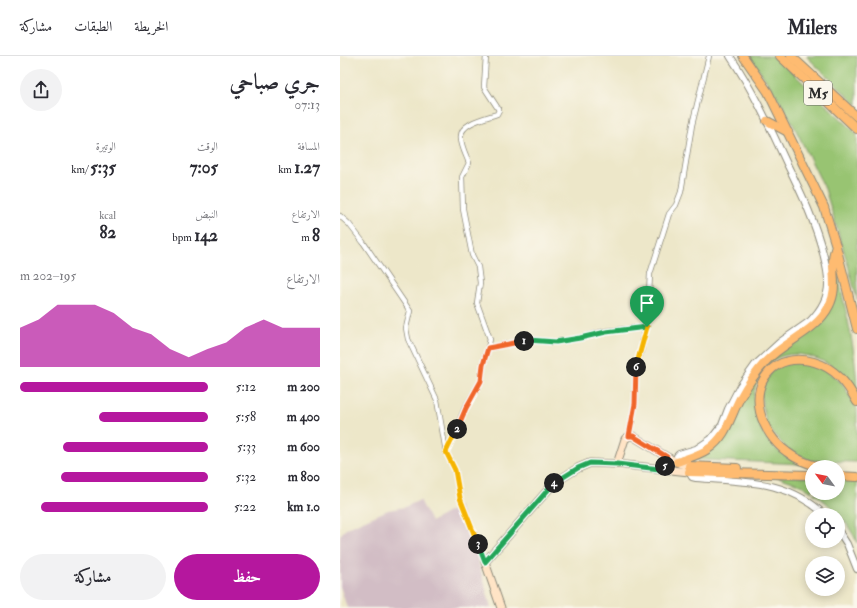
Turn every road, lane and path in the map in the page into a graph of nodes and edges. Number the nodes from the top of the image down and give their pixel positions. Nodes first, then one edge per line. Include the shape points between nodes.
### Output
1 (486, 56) edge
2 (709, 56) edge
3 (730, 56) edge
4 (743, 56) edge
5 (780, 56) edge
6 (791, 56) edge
7 (857, 117) edge
8 (767, 121) junction
9 (857, 129) edge
10 (788, 133) junction
11 (340, 216) edge
12 (836, 246) junction
13 (647, 327) junction
14 (857, 329) edge
15 (488, 348) junction
16 (857, 402) edge
17 (629, 436) junction
18 (446, 452) junction
19 (667, 457) junction
20 (678, 462) junction
21 (805, 463) edge
22 (617, 464) junction
23 (689, 469) junction
24 (668, 470) junction
25 (805, 470) edge
26 (857, 471) edge
27 (845, 472) edge
28 (845, 473) edge
29 (805, 475) edge
30 (857, 476) edge
31 (816, 508) edge
32 (845, 542) edge
33 (485, 562) junction
34 (857, 569) edge
35 (501, 608) edge

1 - 15 street via 484,87 499,110 497,114 466,126 460,138 468,163 462,177 463,209 472,255 478,267 480,283 476,303 490,339
2 - 13 street via 692,124 681,192 669,214 650,274
3 - 8 street
4 - 10 highway via 768,92
5 - 9 highway, M5
6 - 7 highway, M5
8 - 10 highway
8 - 20 street via 819,236 828,274 826,297 816,316 773,347 749,372 716,435 702,446 679,454
10 - 12 highway via 824,207
11 - 18 street via 363,242 410,312 406,328 408,339 437,400
12 - 14 highway
12 - 20 highway via 833,258 834,291 822,318 813,328 780,349 760,368 717,442 700,454
13 - 15 street via 556,342 528,340
13 - 17 street via 636,367 635,404
15 - 18 street via 481,381
16 - 21 highway via 847,384 837,374 811,361 781,363 770,371 760,389 759,404 763,421 776,442
17 - 19 main road
17 - 22 main road via 625,440
18 - 33 street via 455,470 460,498
19 - 20 main road
19 - 24 main road via 664,462
20 - 23 main road
22 - 24 main road
22 - 33 main road via 590,463 554,483
23 - 24 main road
23 - 25 highway
23 - 29 highway
23 - 31 street via 692,477 696,478 754,483 786,490
26 - 27 highway
28 - 30 highway
32 - 34 street
33 - 35 main road

